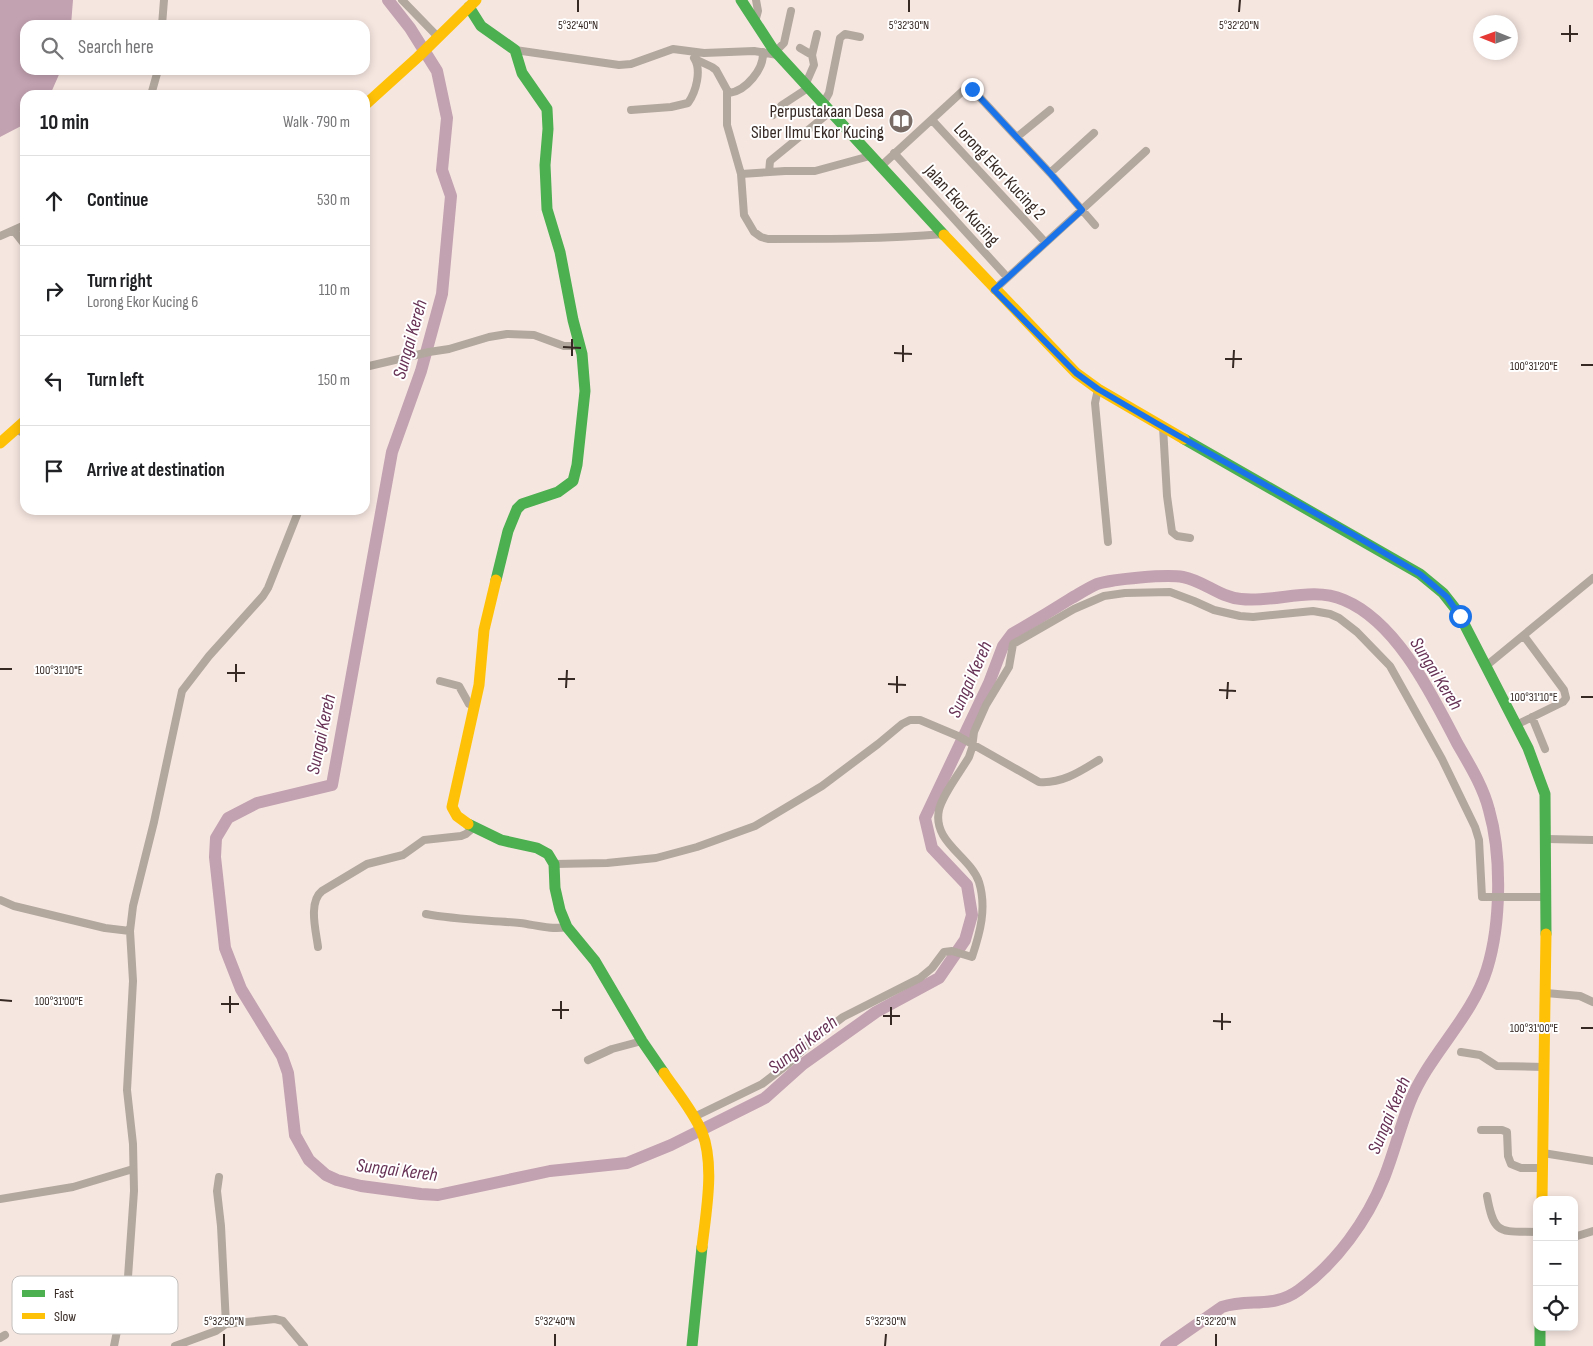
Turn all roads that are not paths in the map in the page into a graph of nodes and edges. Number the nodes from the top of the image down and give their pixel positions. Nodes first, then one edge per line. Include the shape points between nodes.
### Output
1 (164, 0) edge
2 (402, 0) edge
3 (741, 0) edge
4 (756, 0) edge
5 (472, 3) edge
6 (791, 11) dead end
7 (162, 20) edge
8 (755, 22) junction
9 (817, 34) dead end
10 (860, 37) dead end
11 (434, 41) junction
12 (800, 48) dead end
13 (515, 50) junction
14 (684, 51) junction
15 (763, 52) junction
16 (776, 53) junction
17 (812, 55) junction
18 (695, 59) junction
19 (157, 75) edge
20 (806, 86) junction
21 (152, 90) edge
22 (728, 93) junction
23 (370, 100) edge
24 (827, 108) junction
25 (631, 110) dead end
26 (1050, 110) dead end
27 (774, 115) dead end
28 (932, 120) junction
29 (1094, 133) dead end
30 (1017, 137) junction
31 (1146, 151) dead end
32 (894, 153) junction
33 (870, 156) junction
34 (880, 167) junction
35 (769, 172) junction
36 (1050, 173) junction
37 (741, 174) junction
38 (1082, 210) junction
39 (1095, 225) dead end
40 (20, 228) edge
41 (14, 231) junction
42 (944, 234) junction
43 (0, 236) edge
44 (20, 239) edge
45 (1045, 242) junction
46 (1007, 277) junction
47 (994, 290) junction
48 (580, 346) junction
49 (370, 366) edge
50 (1098, 389) junction
51 (1163, 427) junction
52 (20, 429) edge
53 (0, 443) edge
54 (297, 515) edge
55 (1190, 538) dead end
56 (1108, 542) dead end
57 (1593, 578) edge
58 (1524, 636) junction
59 (1486, 666) junction
60 (440, 681) dead end
61 (475, 707) junction
62 (1532, 717) junction
63 (1516, 725) junction
64 (969, 741) junction
65 (1545, 749) dead end
66 (1099, 760) dead end
67 (473, 828) junction
68 (1547, 839) junction
69 (1593, 840) edge
70 (554, 864) junction
71 (1547, 897) junction
72 (0, 900) edge
73 (426, 914) dead end
74 (567, 927) junction
75 (130, 931) junction
76 (318, 947) dead end
77 (1546, 993) junction
78 (1593, 1002) edge
79 (642, 1041) junction
80 (1461, 1052) dead end
81 (588, 1060) dead end
82 (1544, 1067) junction
83 (698, 1125) junction
84 (1481, 1130) dead end
85 (1543, 1153) junction
86 (1593, 1161) edge
87 (1543, 1168) junction
88 (133, 1169) junction
89 (219, 1177) dead end
90 (1487, 1196) dead end
91 (1542, 1196) edge
92 (0, 1199) edge
93 (1593, 1231) edge
94 (1533, 1232) edge
95 (1578, 1236) edge
96 (128, 1276) edge
97 (226, 1324) junction
98 (1540, 1331) edge
99 (175, 1346) edge
100 (304, 1346) edge
101 (692, 1346) edge
102 (1540, 1346) edge

1 - 7 street
2 - 11 street
3 - 8 street
4 - 8 street
5 - 11 street
5 - 13 street via 481,26
6 - 16 street via 784,43
8 - 16 street
9 - 17 street
10 - 24 street via 845,34 840,38
11 - 23 street
12 - 17 street
13 - 14 street via 619,65 673,49
13 - 48 street via 522,73 548,113 547,209 560,252
14 - 15 street
14 - 18 street
15 - 16 street
15 - 22 street via 753,78
16 - 20 street
17 - 20 street via 814,65
18 - 22 street via 715,69
18 - 25 street via 698,68 696,84 688,103
19 - 21 street
20 - 24 street
20 - 27 street via 782,104
22 - 37 street via 727,125
24 - 33 street
24 - 35 street via 770,161
26 - 30 street
28 - 30 street via 969,88
28 - 32 street
28 - 45 street, Lorong Ekor Kucing 2
29 - 36 street
30 - 36 street
31 - 38 street
32 - 34 street
32 - 46 street, Jalan Ekor Kucing
33 - 34 street
33 - 35 street via 820,170
34 - 42 street
35 - 37 street
36 - 38 street
37 - 42 street via 744,215 754,232 764,239
38 - 39 street
38 - 45 street
40 - 41 street
41 - 43 street
41 - 44 street
42 - 47 street
45 - 46 street
46 - 47 street
47 - 50 street via 1069,367
48 - 49 street via 564,346 534,335 511,334
48 - 61 street via 584,391 574,478 564,488 522,504 513,518 484,630
50 - 51 street
50 - 56 street via 1095,403
51 - 55 street via 1172,532
51 - 59 street via 1431,582 1458,612
52 - 53 street
54 - 75 street via 263,596 182,691
57 - 58 street
58 - 59 street
58 - 62 street via 1565,694 1563,702
59 - 63 street
60 - 61 street via 459,686 469,704
61 - 67 street via 452,807 457,816
62 - 63 street
62 - 65 street
63 - 68 street via 1544,790
64 - 66 street via 1042,782 1073,776
64 - 70 street via 920,720 907,721 822,786 755,826 656,858
64 - 71 street via 1009,667 1012,644 1091,601 1126,592 1158,591 1183,596 1228,615 1253,617 1312,611 1330,614 1347,623 1381,655 1411,701 1475,827 1479,840 1482,897
64 - 83 street via 972,748 969,756 938,816 944,838 973,872 982,896 983,915 972,957 952,951 942,954 920,978 843,1018 762,1084
67 - 70 street via 501,840 543,850
67 - 76 street via 461,836 424,840 403,855 367,864 322,890 315,904
68 - 69 street
68 - 71 street
70 - 74 street via 560,910
71 - 77 street
72 - 75 street via 105,928
73 - 74 street
74 - 79 street via 595,961
75 - 88 street via 133,981 127,1090
77 - 78 street via 1580,996
77 - 82 street
79 - 81 street
79 - 83 street
80 - 82 street via 1480,1055 1497,1066
82 - 85 street
83 - 101 street via 707,1151 707,1191
84 - 87 street via 1507,1132 1511,1164 1521,1168
85 - 86 street
85 - 87 street
87 - 91 street
88 - 92 street via 73,1186
88 - 96 street
89 - 97 street via 217,1191
90 - 94 street via 1493,1222 1499,1229
93 - 95 street
97 - 99 street
97 - 100 street via 283,1321
98 - 102 street

